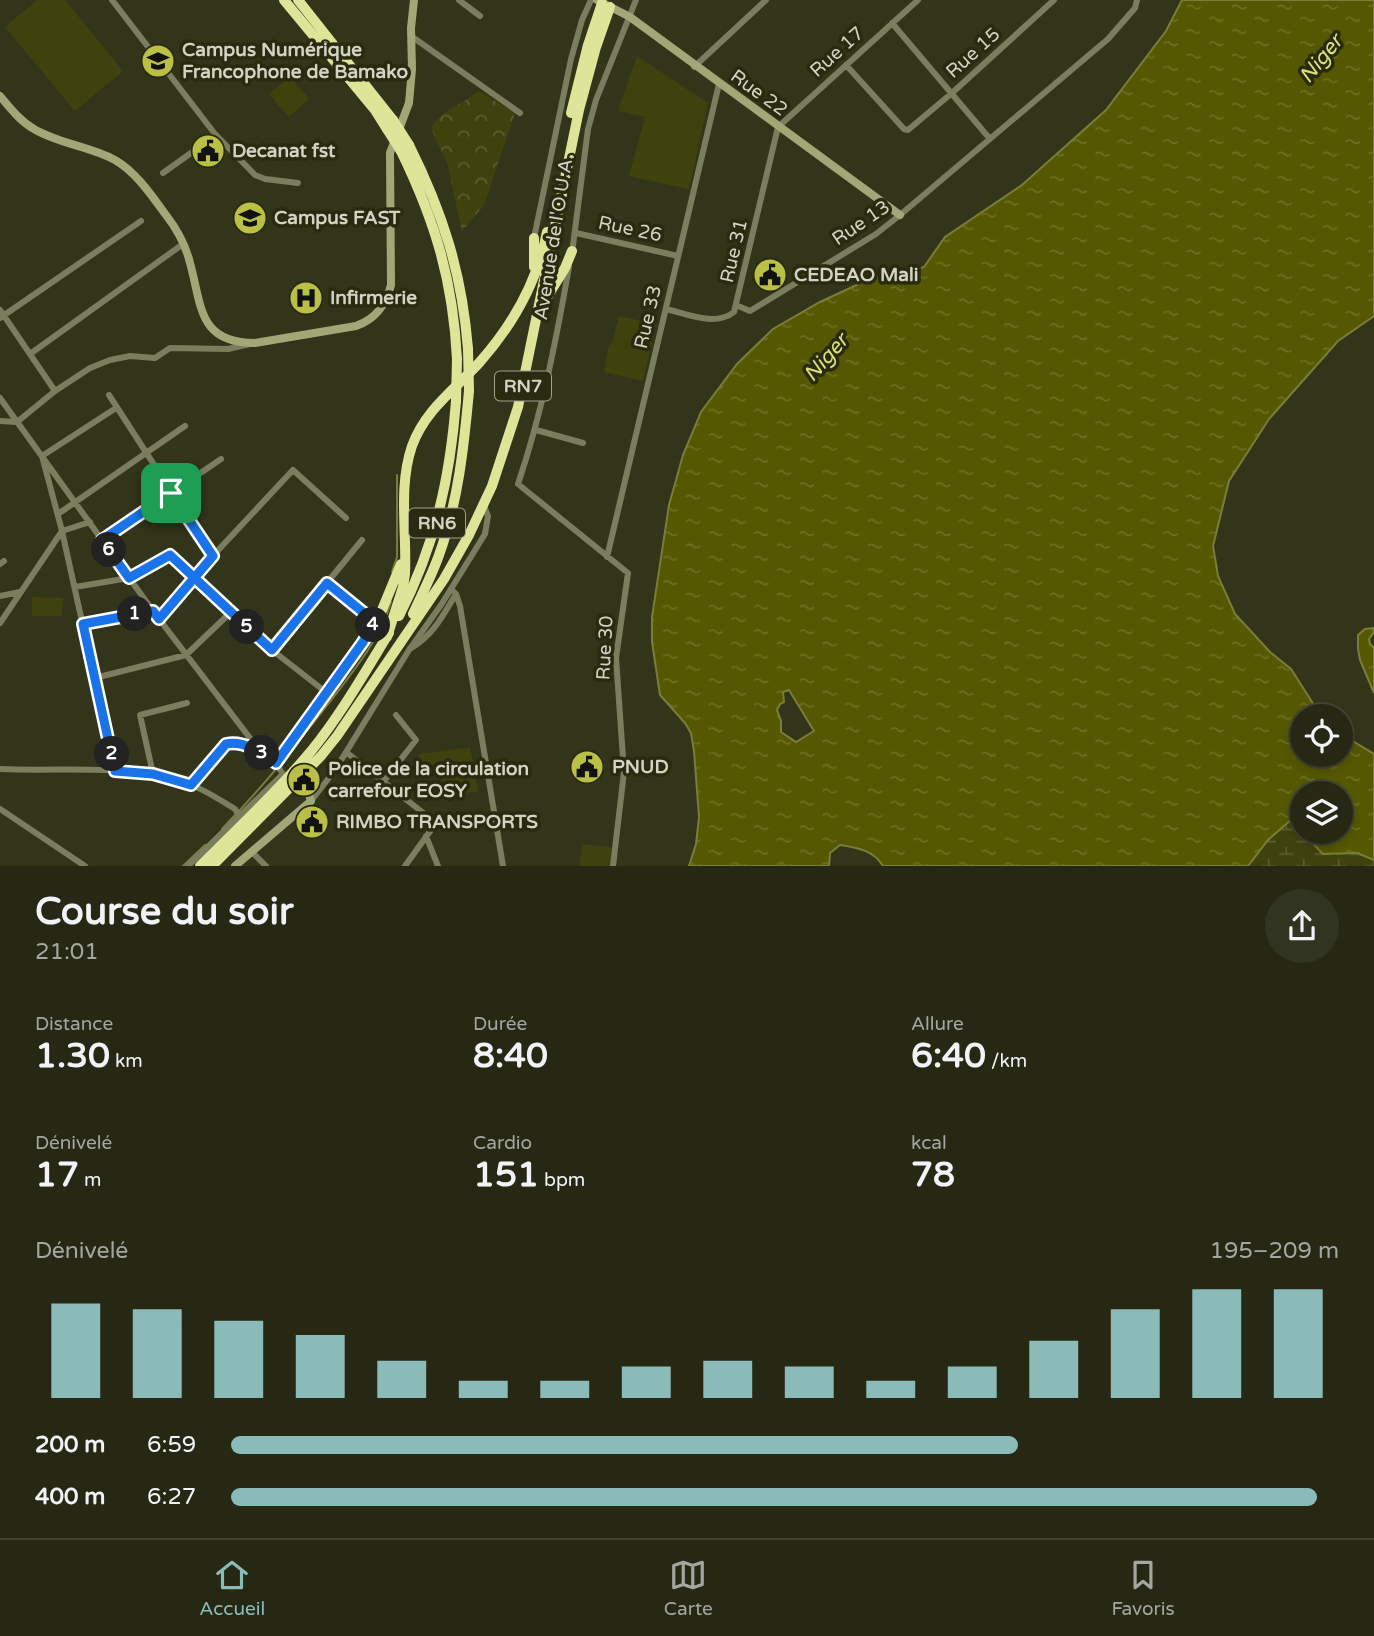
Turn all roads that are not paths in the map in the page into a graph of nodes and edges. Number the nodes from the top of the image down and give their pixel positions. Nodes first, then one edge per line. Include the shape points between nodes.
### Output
1 (112, 0) edge
2 (285, 0) edge
3 (298, 0) edge
4 (414, 0) edge
5 (459, 0) edge
6 (636, 0) edge
7 (766, 0) edge
8 (918, 0) edge
9 (1054, 0) edge
10 (1137, 0) edge
11 (600, 3) edge
12 (480, 16) dead end
13 (630, 18) junction
14 (892, 23) junction
15 (411, 36) junction
16 (846, 65) junction
17 (694, 67) junction
18 (719, 84) junction
19 (952, 93) junction
20 (0, 96) edge
21 (520, 113) dead end
22 (390, 125) junction
23 (778, 127) junction
24 (216, 135) junction
25 (990, 139) junction
26 (405, 148) junction
27 (163, 173) dead end
28 (298, 183) dead end
29 (901, 215) junction
30 (141, 221) dead end
31 (576, 233) junction
32 (534, 238) joint
33 (183, 244) junction
34 (572, 251) junction
35 (678, 256) junction
36 (534, 279) junction
37 (738, 306) junction
38 (666, 309) junction
39 (539, 310) junction
40 (1, 315) edge
41 (255, 343) junction
42 (30, 354) junction
43 (55, 391) junction
44 (109, 395) dead end
45 (0, 398) edge
46 (116, 408) junction
47 (0, 421) edge
48 (17, 422) junction
49 (185, 426) dead end
50 (536, 430) junction
51 (583, 443) dead end
52 (145, 453) junction
53 (42, 456) junction
54 (221, 459) dead end
55 (518, 484) joint
56 (171, 493) junction
57 (75, 502) junction
58 (484, 506) junction
59 (58, 514) junction
60 (346, 518) dead end
61 (90, 522) junction
62 (62, 531) junction
63 (102, 540) junction
64 (362, 541) dead end
65 (406, 551) junction
66 (213, 556) junction
67 (607, 557) junction
68 (194, 576) junction
69 (129, 578) junction
70 (327, 583) junction
71 (75, 587) junction
72 (20, 592) junction
73 (453, 592) junction
74 (0, 596) edge
75 (382, 610) joint
76 (153, 611) junction
77 (4, 612) edge
78 (231, 612) junction
79 (159, 619) junction
80 (375, 622) junction
81 (0, 623) edge
82 (83, 624) junction
83 (387, 637) junction
84 (402, 638) junction
85 (272, 650) junction
86 (186, 655) junction
87 (95, 678) junction
88 (327, 692) junction
89 (187, 703) dead end
90 (396, 715) dead end
91 (259, 750) junction
92 (346, 752) junction
93 (276, 763) junction
94 (0, 769) edge
95 (115, 771) junction
96 (153, 774) junction
97 (291, 776) junction
98 (384, 781) junction
99 (191, 785) junction
100 (311, 802) junction
101 (0, 809) edge
102 (239, 816) junction
103 (426, 836) junction
104 (252, 852) junction
105 (74, 864) edge
106 (85, 866) edge
107 (188, 866) edge
108 (200, 866) edge
109 (212, 866) edge
110 (235, 866) edge
111 (265, 866) edge
112 (405, 866) edge
113 (438, 866) edge
114 (503, 866) edge
115 (613, 866) edge

1 - 24 street
2 - 22 highway
3 - 22 highway
4 - 15 street
5 - 12 street
6 - 13 street, Avenue de l'O.U.A.
7 - 17 street
8 - 14 street, Rue 17
9 - 19 street, Rue 15
10 - 25 street, Rue 13 via 1108,39
11 - 13 street, Rue 22
11 - 32 street, Avenue de l'O.U.A. via 582,20 571,59
11 - 36 highway, RN7 via 577,83
11 - 39 highway, RN7 via 596,47
13 - 17 street, Rue 22
13 - 31 street, Avenue de l'O.U.A. via 588,129
14 - 16 street, Rue 17
14 - 19 street
15 - 21 street
15 - 41 street via 409,103 390,153 388,298 374,317 356,326
16 - 19 street, Rue 15 via 904,129 913,128
16 - 23 street, Rue 17
17 - 18 street, Rue 22
18 - 23 street, Rue 22
18 - 35 street, Rue 33
19 - 25 street
20 - 33 street via 33,128 116,161 135,176
22 - 26 highway, bridge
23 - 29 street, Rue 22
23 - 37 street, Rue 31
24 - 27 street
24 - 28 street via 255,175
25 - 29 street, Rue 13
26 - 83 highway, RN6, bridge via 448,277 456,328 456,401 451,461 424,566
26 - 84 highway, RN6, bridge via 433,192 458,274 469,391 450,515 439,555
29 - 37 street, Rue 13 via 750,311
30 - 40 street
31 - 34 street, Avenue de l'O.U.A.
31 - 35 street, Rue 26
32 - 36 highway
33 - 41 street via 206,323 230,341
33 - 42 street
34 - 39 highway
34 - 50 street, Avenue de l'O.U.A.
35 - 38 street, Rue 33
36 - 65 highway, RN7 via 517,315 478,364 434,407 413,445 404,480
37 - 38 street, Rue 31 via 729,317 712,320
38 - 67 street, Rue 33
39 - 58 highway, RN7 via 518,407
40 - 42 street
41 - 43 street via 228,349 170,348 155,358 110,360
42 - 43 street
43 - 48 street
44 - 46 street
45 - 48 street
46 - 52 street
46 - 53 street
47 - 48 street
48 - 53 street
49 - 52 street
50 - 51 street
50 - 55 street, Avenue de l'O.U.A.
52 - 56 street
52 - 57 street
53 - 57 street
53 - 59 street
54 - 56 street
55 - 67 street, Rue 30
56 - 63 street
56 - 66 street
57 - 59 street
57 - 61 street
58 - 73 street via 488,516 485,534
58 - 84 highway, RN7 via 444,579
59 - 62 street
60 - 66 street via 293,470
61 - 62 street
61 - 63 street
62 - 71 street
62 - 72 street
63 - 69 street
64 - 70 street
65 - 75 highway
65 - 83 highway, RN7 via 403,587
66 - 68 street
67 - 115 street, Rue 30 via 628,573 617,658 624,772
68 - 69 street via 170,555
68 - 78 street
68 - 79 street
69 - 71 street
69 - 76 street
70 - 80 street
70 - 85 street
71 - 82 street
72 - 74 street
72 - 77 street
73 - 92 street via 409,650
73 - 114 street via 460,606
75 - 80 street
76 - 79 street
76 - 82 street
77 - 81 street
78 - 85 street
78 - 86 street
79 - 86 street
80 - 88 street
82 - 87 street
83 - 97 highway, RN6
84 - 97 highway, RN6 via 337,736
85 - 88 street
86 - 87 street
86 - 91 street
87 - 95 street
88 - 93 street
89 - 96 street via 140,715
90 - 98 street via 416,740
91 - 93 street
91 - 99 street via 226,744
92 - 98 street
92 - 100 street
93 - 97 street
94 - 95 street
95 - 96 street
96 - 99 street
97 - 100 street via 307,788
97 - 102 street
97 - 108 highway, RN6
97 - 109 highway, RN6
98 - 103 street via 436,823
99 - 102 street via 236,809
100 - 104 street
101 - 105 street
102 - 107 street
103 - 112 street
103 - 113 street
104 - 110 street
104 - 111 street
105 - 106 street

